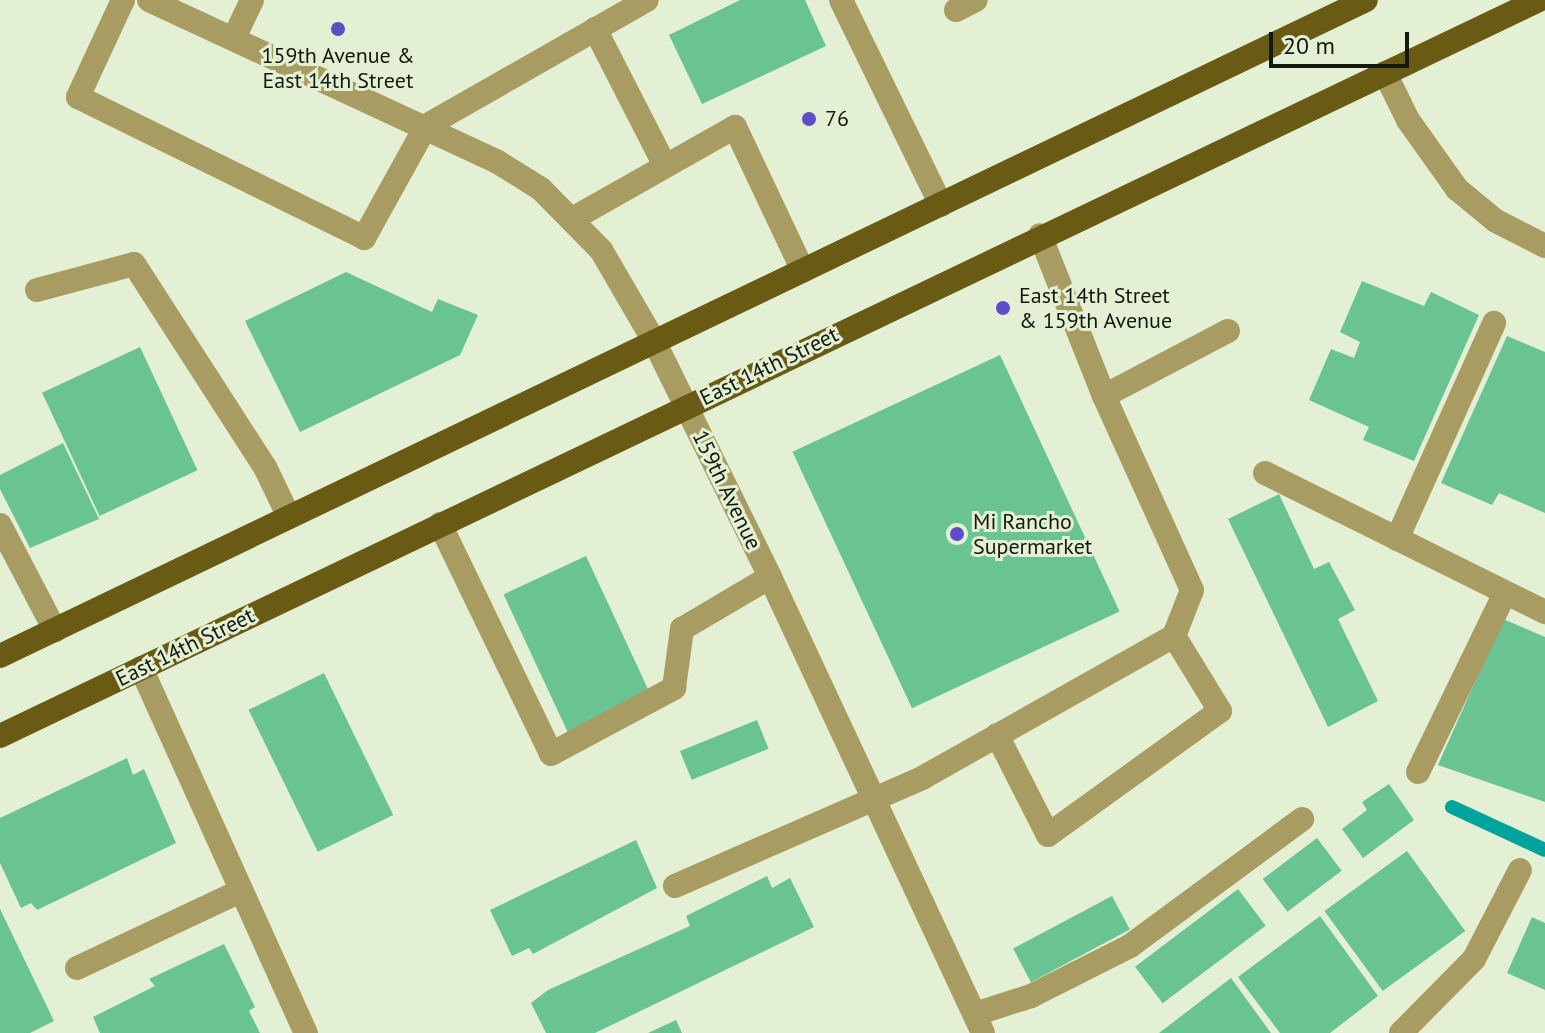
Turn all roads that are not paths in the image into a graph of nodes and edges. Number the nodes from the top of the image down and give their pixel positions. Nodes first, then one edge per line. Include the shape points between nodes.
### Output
1 (123, 0) edge
2 (149, 0) edge
3 (252, 0) edge
4 (647, 0) edge
5 (841, 0) edge
6 (1366, 0) edge
7 (1539, 0) edge
8 (595, 29) junction
9 (234, 38) junction
10 (1385, 73) junction
11 (426, 126) junction
12 (664, 164) junction
13 (941, 205) junction
14 (574, 218) junction
15 (1040, 235) junction
16 (1545, 246) edge
17 (803, 271) junction
18 (37, 290) dead end
19 (1494, 323) dead end
20 (1228, 331) dead end
21 (654, 341) junction
22 (1104, 396) junction
23 (686, 406) junction
24 (1265, 473) dead end
25 (289, 517) junction
26 (440, 524) junction
27 (0, 525) edge
28 (1397, 539) junction
29 (770, 577) junction
30 (1505, 593) junction
31 (1545, 612) edge
32 (55, 630) junction
33 (1174, 636) junction
34 (0, 656) edge
35 (141, 668) junction
36 (997, 735) junction
37 (0, 736) edge
38 (1418, 772) dead end
39 (877, 798) junction
40 (1302, 819) dead end
41 (1520, 870) dead end
42 (675, 886) dead end
43 (241, 891) junction
44 (77, 968) dead end
45 (979, 1024) edge
46 (306, 1033) edge
47 (1401, 1033) edge

1 - 11 street via 78,97 364,238
2 - 9 street, 159th Avenue
3 - 9 street
4 - 8 street
5 - 13 street
6 - 13 main road
7 - 10 main road, East 14th Street
8 - 11 street
8 - 12 street
9 - 11 street, 159th Avenue
10 - 15 main road, East 14th Street
10 - 16 street via 1408,120 1457,189 1496,221
11 - 14 street, 159th Avenue via 541,189
12 - 14 street
12 - 17 street via 735,127
13 - 17 main road
14 - 21 street, 159th Avenue via 626,288
15 - 22 street
15 - 23 main road, East 14th Street
17 - 21 main road
18 - 25 street via 134,264 265,467
19 - 28 street
20 - 22 street
21 - 23 street, 159th Avenue
21 - 25 main road
22 - 33 street via 1192,590
23 - 26 main road, East 14th Street
23 - 29 street, 159th Avenue
24 - 28 street
25 - 32 main road
26 - 29 street via 551,754 674,688 682,629
26 - 35 main road, East 14th Street
27 - 32 street
28 - 30 street
29 - 39 street, 159th Avenue
30 - 31 street
30 - 38 street
32 - 34 main road
33 - 36 street
33 - 36 street via 1220,711 1048,835
35 - 37 main road, East 14th Street
35 - 43 street
36 - 39 street
39 - 42 street
39 - 45 street, 159th Avenue
40 - 45 street via 1130,946
41 - 47 street via 1474,959
43 - 44 street
43 - 46 street

